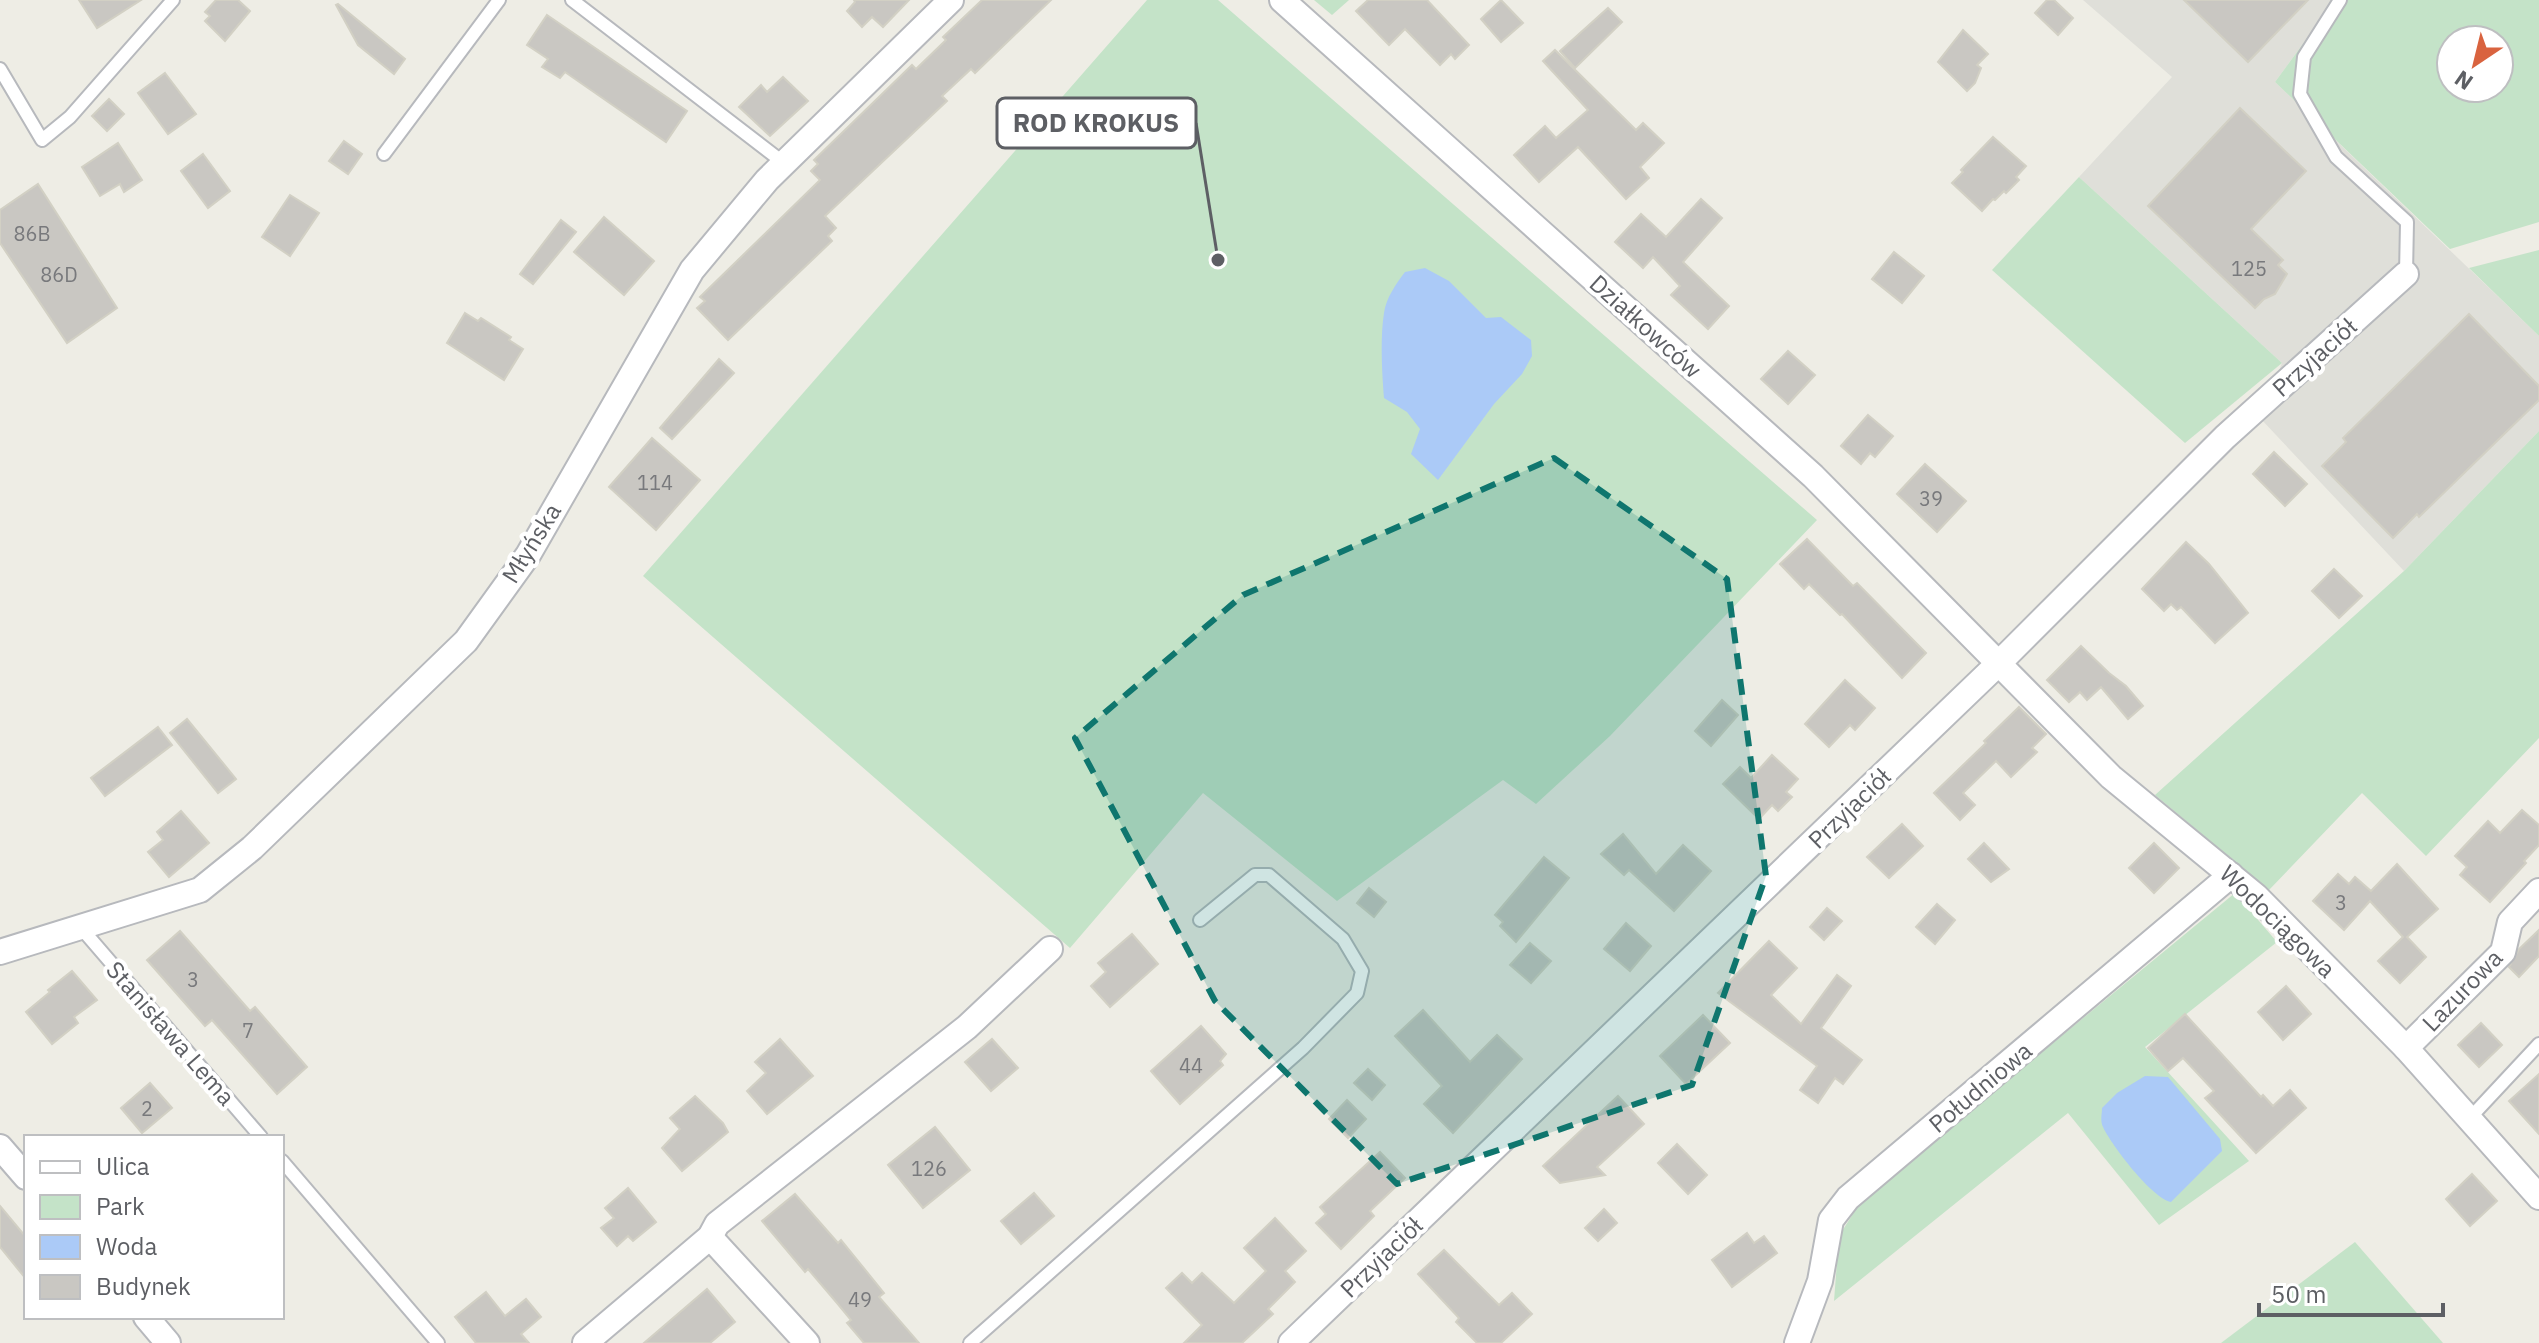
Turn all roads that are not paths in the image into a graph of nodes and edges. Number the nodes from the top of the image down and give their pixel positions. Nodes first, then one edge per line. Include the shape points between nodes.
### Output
1 (173, 0) edge
2 (499, 0) edge
3 (572, 0) edge
4 (951, 0) edge
5 (1282, 0) edge
6 (2340, 0) edge
7 (0, 69) edge
8 (384, 154) dead end
9 (784, 163) junction
10 (2406, 274) joint
11 (2000, 662) junction
12 (2231, 875) junction
13 (2539, 891) edge
14 (1200, 920) dead end
15 (82, 929) junction
16 (1050, 949) dead end
17 (0, 952) edge
18 (2539, 1044) edge
19 (2406, 1048) junction
20 (2469, 1119) junction
21 (259, 1135) edge
22 (0, 1147) edge
23 (284, 1163) edge
24 (24, 1175) edge
25 (2539, 1197) edge
26 (710, 1237) junction
27 (148, 1319) edge
28 (168, 1343) edge
29 (438, 1343) edge
30 (585, 1343) edge
31 (807, 1343) edge
32 (970, 1343) edge
33 (1291, 1343) edge
34 (1797, 1343) edge

1 - 7 lane via 70,117 42,140
2 - 8 lane
3 - 9 lane
4 - 9 street, Młyńska
5 - 11 street, Działkowców via 1813,476
6 - 10 lane via 2304,57 2300,94 2336,157 2407,222
9 - 15 street, Młyńska via 692,270 528,555 466,641 252,848 200,890
10 - 11 street, Przyjaciół via 2225,437
11 - 12 street, Wodociągowa via 2111,777
11 - 33 street, Przyjaciół
12 - 19 street, Wodociągowa
12 - 34 street, Południowa via 1848,1198 1831,1220 1820,1281
13 - 19 street, Lazurowa via 2510,922 2503,952
14 - 32 lane via 1255,875 1269,875 1343,939 1362,971 1357,993 1303,1048
15 - 17 street, Młyńska
15 - 21 lane, Stanisława Lema
16 - 26 street via 967,1027 717,1224
18 - 20 lane
19 - 20 street, Wodociągowa
20 - 25 street, Wodociągowa
22 - 24 street
23 - 29 lane
26 - 30 street
26 - 31 street
27 - 28 street

